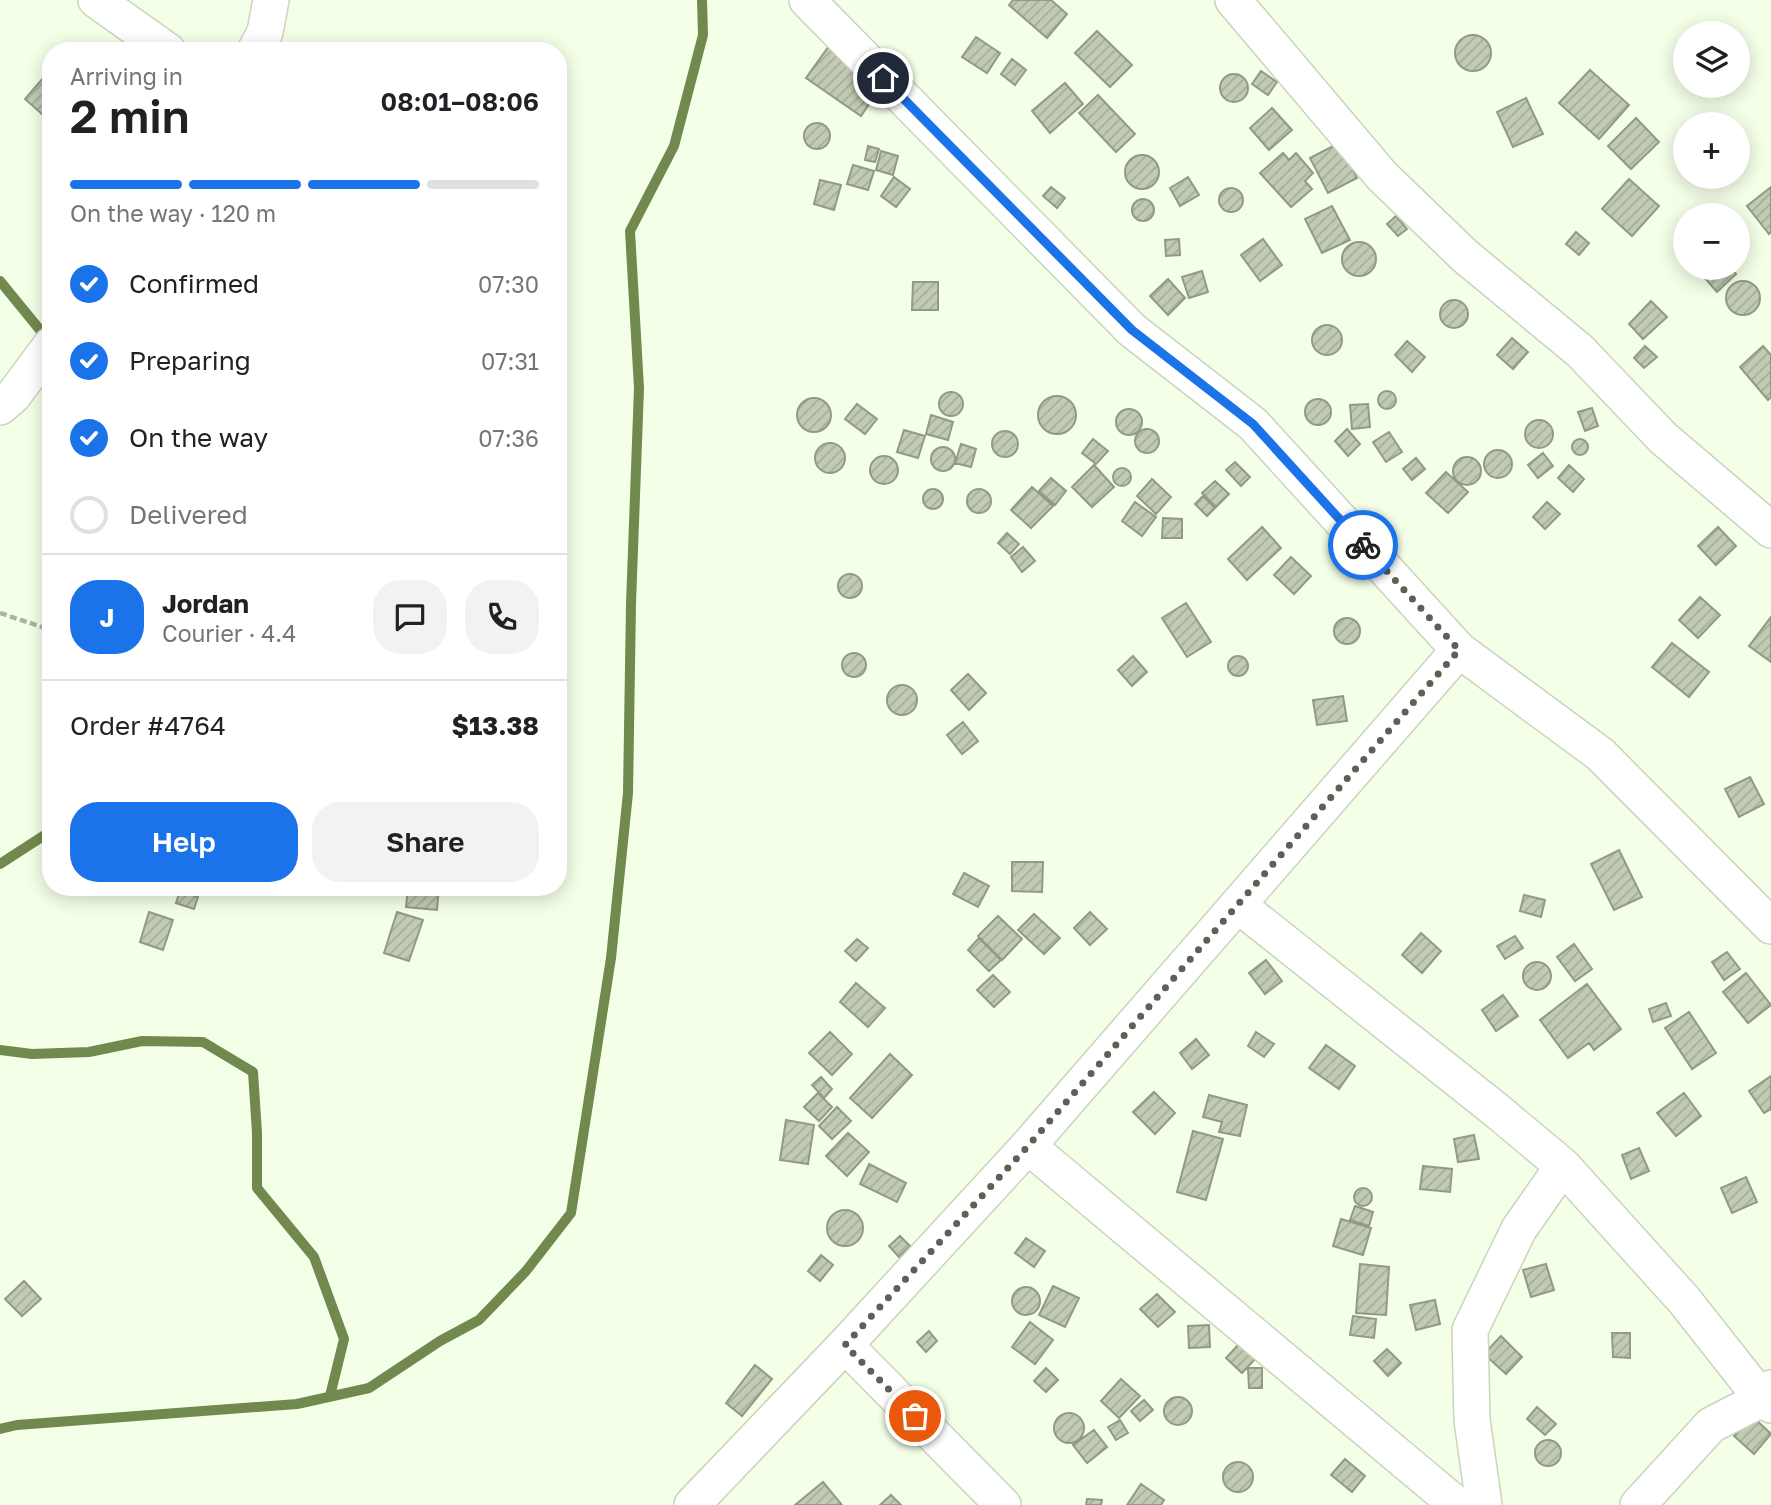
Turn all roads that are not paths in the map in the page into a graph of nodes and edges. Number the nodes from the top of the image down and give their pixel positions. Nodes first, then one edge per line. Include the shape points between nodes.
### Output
1 (96, 0) edge
2 (271, 0) edge
3 (807, 0) edge
4 (1233, 0) edge
5 (155, 42) edge
6 (260, 42) edge
7 (42, 357) edge
8 (0, 407) edge
9 (1771, 530) edge
10 (1459, 650) junction
11 (1238, 905) junction
12 (1771, 926) edge
13 (1028, 1146) junction
14 (1563, 1167) junction
15 (845, 1345) junction
16 (1768, 1397) edge
17 (692, 1505) edge
18 (1003, 1505) edge
19 (1457, 1505) edge
20 (1484, 1505) edge
21 (1638, 1505) edge

1 - 5 street
2 - 6 street
3 - 10 street via 1132,330 1253,424
4 - 9 street via 1382,176 1465,256 1580,351 1663,438
7 - 8 street
10 - 11 street
10 - 12 street via 1600,754
11 - 13 street
11 - 14 street
13 - 15 street
13 - 19 street
14 - 16 street
14 - 20 street via 1519,1229 1470,1330 1472,1420
15 - 17 street
15 - 18 street
16 - 21 street via 1711,1425

